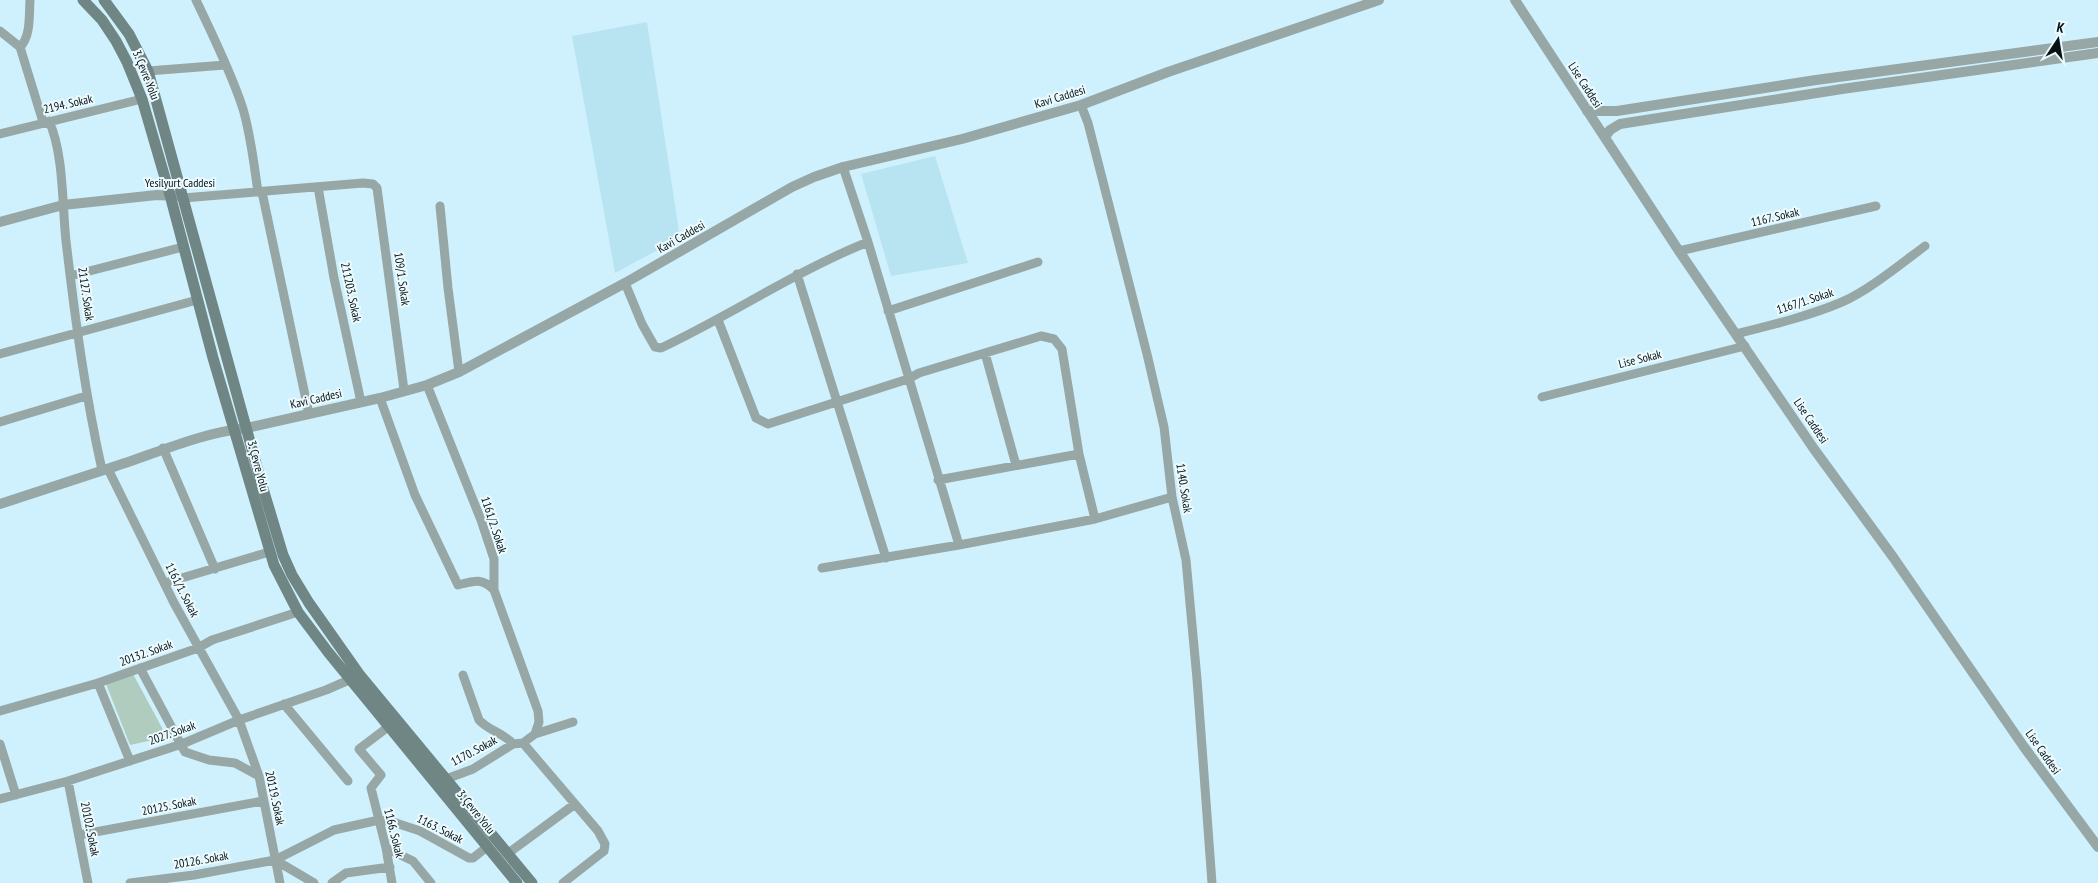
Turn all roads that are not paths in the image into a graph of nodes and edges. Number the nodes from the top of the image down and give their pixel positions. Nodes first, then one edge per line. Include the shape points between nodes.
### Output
1 (30, 0) edge
2 (83, 0) edge
3 (104, 0) edge
4 (196, 0) edge
5 (1379, 0) edge
6 (1515, 0) edge
7 (0, 31) edge
8 (2098, 42) edge
9 (20, 47) junction
10 (2098, 53) edge
11 (225, 65) junction
12 (148, 71) junction
13 (142, 99) junction
14 (1081, 105) junction
15 (1587, 110) junction
16 (46, 122) junction
17 (0, 134) edge
18 (1605, 137) junction
19 (842, 167) junction
20 (363, 183) joint
21 (318, 187) junction
22 (260, 192) junction
23 (170, 195) junction
24 (183, 198) junction
25 (63, 205) junction
26 (440, 206) dead end
27 (1876, 206) dead end
28 (0, 222) edge
29 (868, 242) junction
30 (1925, 246) dead end
31 (183, 247) junction
32 (1679, 252) junction
33 (1038, 262) dead end
34 (797, 274) junction
35 (70, 276) junction
36 (626, 284) junction
37 (197, 300) junction
38 (888, 310) junction
39 (718, 320) junction
40 (78, 334) junction
41 (1736, 334) junction
42 (1744, 346) junction
43 (985, 353) junction
44 (0, 354) edge
45 (459, 372) junction
46 (908, 379) junction
47 (427, 385) junction
48 (404, 390) junction
49 (86, 396) junction
50 (1542, 397) dead end
51 (380, 398) junction
52 (361, 402) junction
53 (837, 402) junction
54 (309, 414) junction
55 (0, 422) edge
56 (246, 428) junction
57 (234, 429) junction
58 (163, 448) junction
59 (1079, 454) junction
60 (1016, 465) junction
61 (105, 469) junction
62 (938, 480) junction
63 (1172, 497) junction
64 (0, 504) edge
65 (1095, 519) junction
66 (959, 545) junction
67 (269, 552) junction
68 (886, 558) junction
69 (822, 568) dead end
70 (215, 569) junction
71 (165, 584) junction
72 (494, 590) junction
73 (298, 612) junction
74 (198, 648) junction
75 (140, 668) junction
76 (463, 675) dead end
77 (349, 680) junction
78 (98, 683) junction
79 (284, 704) junction
80 (0, 711) edge
81 (239, 720) junction
82 (573, 722) dead end
83 (388, 727) junction
84 (535, 734) junction
85 (524, 743) junction
86 (0, 744) edge
87 (182, 744) junction
88 (513, 744) junction
89 (130, 761) junction
90 (259, 776) junction
91 (446, 779) junction
92 (68, 781) junction
93 (348, 781) dead end
94 (16, 795) junction
95 (0, 799) edge
96 (263, 801) junction
97 (575, 804) junction
98 (379, 820) junction
99 (79, 835) junction
100 (487, 847) junction
101 (2098, 847) edge
102 (386, 848) junction
103 (507, 854) junction
104 (276, 860) junction
105 (390, 868) junction
106 (88, 883) edge
107 (130, 883) edge
108 (280, 883) edge
109 (314, 883) edge
110 (332, 883) edge
111 (392, 883) edge
112 (431, 883) edge
113 (517, 883) edge
114 (532, 883) edge
115 (563, 883) edge
116 (1212, 883) edge

1 - 9 street via 27,30
2 - 13 main road, 3. Çevre Yolu via 116,40
3 - 12 main road, 3. Çevre Yolu via 129,34
4 - 11 street
5 - 14 street, Kavi Caddesi
6 - 15 street, Lise Caddesi
7 - 9 street
8 - 15 street via 1616,111
9 - 16 street, 21127. Sokak
10 - 18 street via 1620,124
11 - 12 street
11 - 22 street via 242,109
12 - 24 main road, 3. Çevre Yolu
13 - 16 street, 2194. Sokak
13 - 23 main road, 3. Çevre Yolu
14 - 19 street, Kavi Caddesi via 962,139
14 - 63 street, 1140. Sokak via 1164,427
15 - 18 street, Lise Caddesi
16 - 17 street, 2194. Sokak
16 - 25 street, 21127. Sokak via 53,131
18 - 32 street, Lise Caddesi
19 - 29 street
19 - 36 street, Kavi Caddesi via 797,184
20 - 21 street, Yesilyurt Caddesi
20 - 48 street, 109/1. Sokak via 377,188
21 - 22 street, Yesilyurt Caddesi
21 - 52 street, 211203. Sokak
22 - 24 street, Yesilyurt Caddesi
22 - 54 street
23 - 24 street, Yesilyurt Caddesi
23 - 25 street, Yesilyurt Caddesi
23 - 31 main road, 3. Çevre Yolu
24 - 56 main road, 3. Çevre Yolu
25 - 28 street, Yesilyurt Caddesi
25 - 35 street, 21127. Sokak
26 - 45 street
27 - 32 street, 1167. Sokak
29 - 34 street
29 - 38 street
30 - 41 street, 1167/1. Sokak via 1844,301
31 - 35 street
31 - 37 main road, 3. Çevre Yolu
32 - 41 street, Lise Caddesi
33 - 38 street
34 - 39 street
34 - 53 street
35 - 40 street, 21127. Sokak
36 - 39 street via 655,346 661,348
36 - 45 street, Kavi Caddesi
37 - 40 street
37 - 57 main road, 3. Çevre Yolu
38 - 46 street
39 - 53 street via 756,418 760,421 773,423
40 - 44 street
40 - 49 street, 21127. Sokak
41 - 42 street, Lise Caddesi
42 - 50 street, Lise Sokak
42 - 101 street, Lise Caddesi via 1852,504
43 - 46 street
43 - 59 street via 1041,336 1056,341 1062,350
43 - 60 street
45 - 47 street, Kavi Caddesi
46 - 53 street
46 - 62 street
47 - 48 street, Kavi Caddesi
47 - 72 street, 1161/2. Sokak via 494,559
48 - 51 street, Kavi Caddesi
49 - 55 street
49 - 61 street, 21127. Sokak
51 - 52 street, Kavi Caddesi
51 - 72 street via 416,495 458,585 477,580 486,582
52 - 54 street, Kavi Caddesi
53 - 68 street
54 - 56 street, Kavi Caddesi
56 - 57 street, Kavi Caddesi
56 - 91 main road, 3. Çevre Yolu via 283,554 301,591 359,674
57 - 58 street, Kavi Caddesi
57 - 67 main road, 3. Çevre Yolu
58 - 61 street, Kavi Caddesi
58 - 70 street
59 - 60 street
59 - 65 street
60 - 62 street
61 - 64 street, Kavi Caddesi
61 - 71 street, 1161/1. Sokak
62 - 66 street
63 - 65 street
63 - 116 street, 1140. Sokak via 1186,560
65 - 66 street
66 - 68 street
67 - 70 street
67 - 73 main road, 3. Çevre Yolu
68 - 69 street
70 - 71 street
71 - 74 street, 1161/1. Sokak
72 - 84 street, 1161/2. Sokak via 538,711
73 - 74 street, 20132. Sokak via 212,640
73 - 77 main road, 3. Çevre Yolu
74 - 75 street, 20132. Sokak
74 - 81 street, 1161/1. Sokak
75 - 78 street, 20132. Sokak
75 - 87 street
76 - 88 street via 479,720
77 - 79 street, 2027. Sokak
77 - 83 main road, 3. Çevre Yolu
78 - 80 street, 20132. Sokak
78 - 89 street
79 - 81 street, 2027. Sokak
79 - 93 street
81 - 87 street, 2027. Sokak
81 - 90 street, 20119. Sokak
82 - 84 street
83 - 98 street, 1166. Sokak via 359,748 381,776 371,788
83 - 100 main road, 3. Çevre Yolu
84 - 85 street
85 - 88 street
85 - 97 street
86 - 94 street
87 - 89 street, 2027. Sokak
87 - 90 street via 185,752 209,760 235,763
88 - 91 street, 1170. Sokak via 473,769
89 - 92 street, 2027. Sokak
90 - 96 street, 20119. Sokak
91 - 103 main road, 3. Çevre Yolu
92 - 94 street, 2027. Sokak
92 - 99 street, 20102. Sokak
94 - 95 street, 2027. Sokak
96 - 99 street, 20125. Sokak
96 - 104 street, 20119. Sokak
97 - 103 street
97 - 115 street via 606,844 604,851
98 - 100 street, 1163. Sokak via 420,831 469,858
98 - 102 street, 1166. Sokak
98 - 104 street, 20126. Sokak via 334,830
99 - 106 street, 20102. Sokak
100 - 113 main road, 3. Çevre Yolu
102 - 105 street, 1166. Sokak
102 - 112 street via 413,861
103 - 114 main road, 3. Çevre Yolu
104 - 107 street, 20126. Sokak
104 - 108 street, 20119. Sokak
104 - 109 street
105 - 110 street via 346,873
105 - 111 street, 1166. Sokak

